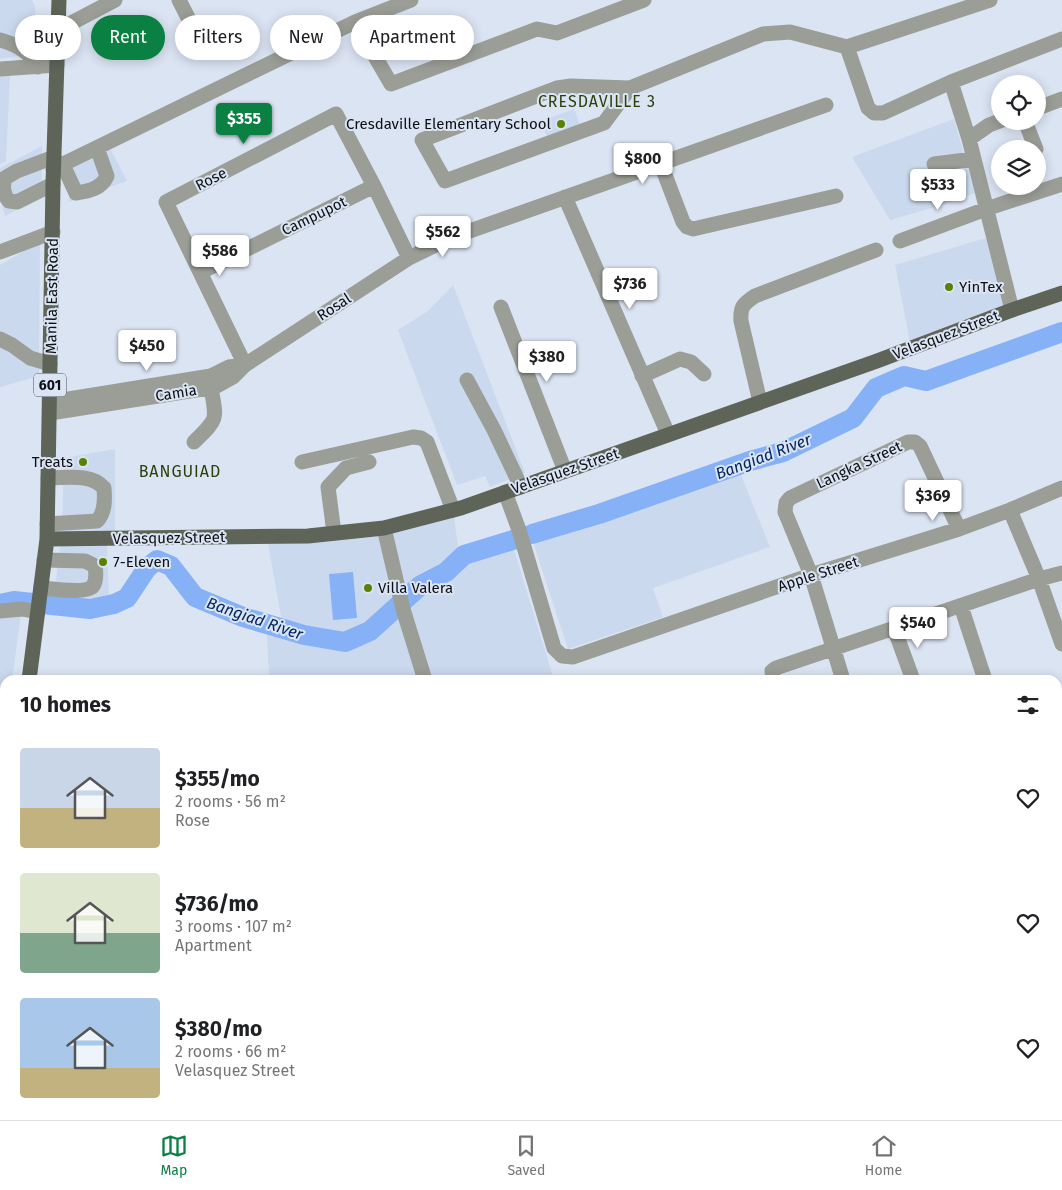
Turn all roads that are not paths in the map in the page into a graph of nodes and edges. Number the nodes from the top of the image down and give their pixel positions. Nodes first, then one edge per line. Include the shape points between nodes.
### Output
1 (59, 0) edge
2 (179, 0) edge
3 (411, 0) edge
4 (644, 0) edge
5 (990, 0) edge
6 (110, 2) edge
7 (58, 15) edge
8 (187, 15) edge
9 (373, 15) edge
10 (81, 18) edge
11 (351, 24) edge
12 (1062, 39) edge
13 (0, 40) edge
14 (847, 47) junction
15 (474, 53) edge
16 (58, 60) edge
17 (377, 60) edge
18 (455, 60) edge
19 (58, 65) junction
20 (38, 66) junction
21 (0, 69) edge
22 (950, 82) junction
23 (630, 88) junction
24 (1062, 99) edge
25 (826, 105) dead end
26 (1046, 105) edge
27 (991, 124) edge
28 (968, 139) junction
29 (97, 148) junction
30 (974, 159) junction
31 (660, 162) junction
32 (934, 164) dead end
33 (56, 169) junction
34 (1062, 184) edge
35 (374, 186) junction
36 (836, 196) dead end
37 (565, 197) junction
38 (986, 209) junction
39 (53, 232) junction
40 (900, 241) dead end
41 (876, 250) dead end
42 (0, 252) edge
43 (416, 255) junction
44 (201, 272) junction
45 (1062, 293) edge
46 (501, 307) dead end
47 (1012, 310) junction
48 (0, 339) edge
49 (50, 364) junction
50 (245, 365) junction
51 (704, 374) dead end
52 (642, 376) junction
53 (467, 380) dead end
54 (211, 388) junction
55 (760, 402) junction
56 (50, 408) junction
57 (668, 434) junction
58 (194, 442) dead end
59 (302, 462) dead end
60 (369, 462) dead end
61 (565, 471) junction
62 (48, 478) junction
63 (520, 487) junction
64 (1062, 488) edge
65 (504, 492) junction
66 (453, 510) junction
67 (1010, 510) junction
68 (384, 528) junction
69 (959, 529) junction
70 (47, 532) junction
71 (334, 534) junction
72 (44, 560) junction
73 (1062, 574) edge
74 (811, 575) junction
75 (1039, 579) junction
76 (39, 602) junction
77 (961, 606) junction
78 (0, 612) edge
79 (894, 628) junction
80 (1062, 644) edge
81 (832, 648) junction
82 (30, 675) edge
83 (420, 675) edge
84 (772, 675) edge
85 (840, 675) edge
86 (911, 675) edge
87 (984, 675) edge

1 - 7 main road, Manila East Road / 601
2 - 8 street
3 - 9 street
4 - 15 street via 557,34 537,29
5 - 14 street
6 - 10 street
11 - 29 street
12 - 22 street
13 - 20 street via 18,46
14 - 22 street via 868,108 874,113 883,113
14 - 23 street via 790,32 763,34
16 - 19 main road, Manila East Road / 601
17 - 18 street via 391,84
19 - 20 street
19 - 33 main road, Manila East Road / 601
20 - 21 street
22 - 28 street
23 - 23 street via 557,88 422,140 445,182 604,123
24 - 26 street
25 - 31 street, Rosal
27 - 28 street
28 - 30 street
29 - 33 street
29 - 33 street via 107,176 104,184 92,191 76,193
30 - 32 street
30 - 38 street
31 - 36 street via 683,222 693,229
31 - 37 street, Rosal
33 - 39 main road, Manila East Road / 601
34 - 38 street
35 - 43 street
35 - 44 street, Campupot
35 - 44 street, Rose via 336,114 166,202
37 - 43 street, Rosal via 450,238
37 - 52 street
38 - 40 street
38 - 47 street
39 - 42 street
39 - 49 main road, Manila East Road / 601
41 - 55 street via 755,296 745,303 740,312 741,321
43 - 50 street, Rosal
44 - 50 street
45 - 47 main road, Velasquez Street
46 - 61 street
47 - 55 main road, Velasquez Street
48 - 49 street via 30,358
49 - 56 main road, Manila East Road / 601
50 - 54 street, Camia via 233,377
50 - 56 street, Camia via 229,366 211,376
51 - 52 street via 692,362 680,359
52 - 57 street
53 - 63 street
54 - 56 street, Camia
54 - 58 street via 214,421
55 - 57 main road, Velasquez Street
56 - 62 main road, Manila East Road / 601
57 - 61 main road, Velasquez Street
59 - 66 street via 413,437 421,438 427,442
60 - 71 street via 346,468 328,487
61 - 63 main road, Velasquez Street
62 - 70 main road, Manila East Road / 601
62 - 70 street via 98,481 104,488 105,500 102,516 97,522
63 - 65 main road, Velasquez Street
64 - 67 street, Apple Street
65 - 66 main road, Velasquez Street
65 - 74 street, Apple Street via 554,648 562,656 572,657
66 - 68 main road, Velasquez Street
67 - 69 street, Apple Street
67 - 75 street
68 - 71 main road, Velasquez Street
68 - 83 street
69 - 74 street, Apple Street
69 - 74 street, Langka Street via 920,446 908,442 790,498 786,503 785,512
70 - 71 main road, Velasquez Street
70 - 72 main road, Manila East Road / 601
72 - 76 main road, Manila East Road / 601
72 - 76 street via 85,561 96,566 96,574 91,588
73 - 75 street
74 - 81 street
75 - 77 street
75 - 80 street
76 - 78 street via 22,609
76 - 82 main road, Manila East Road / 601
77 - 79 street
77 - 87 street
79 - 81 street
79 - 86 street
81 - 84 street via 776,668
81 - 85 street

